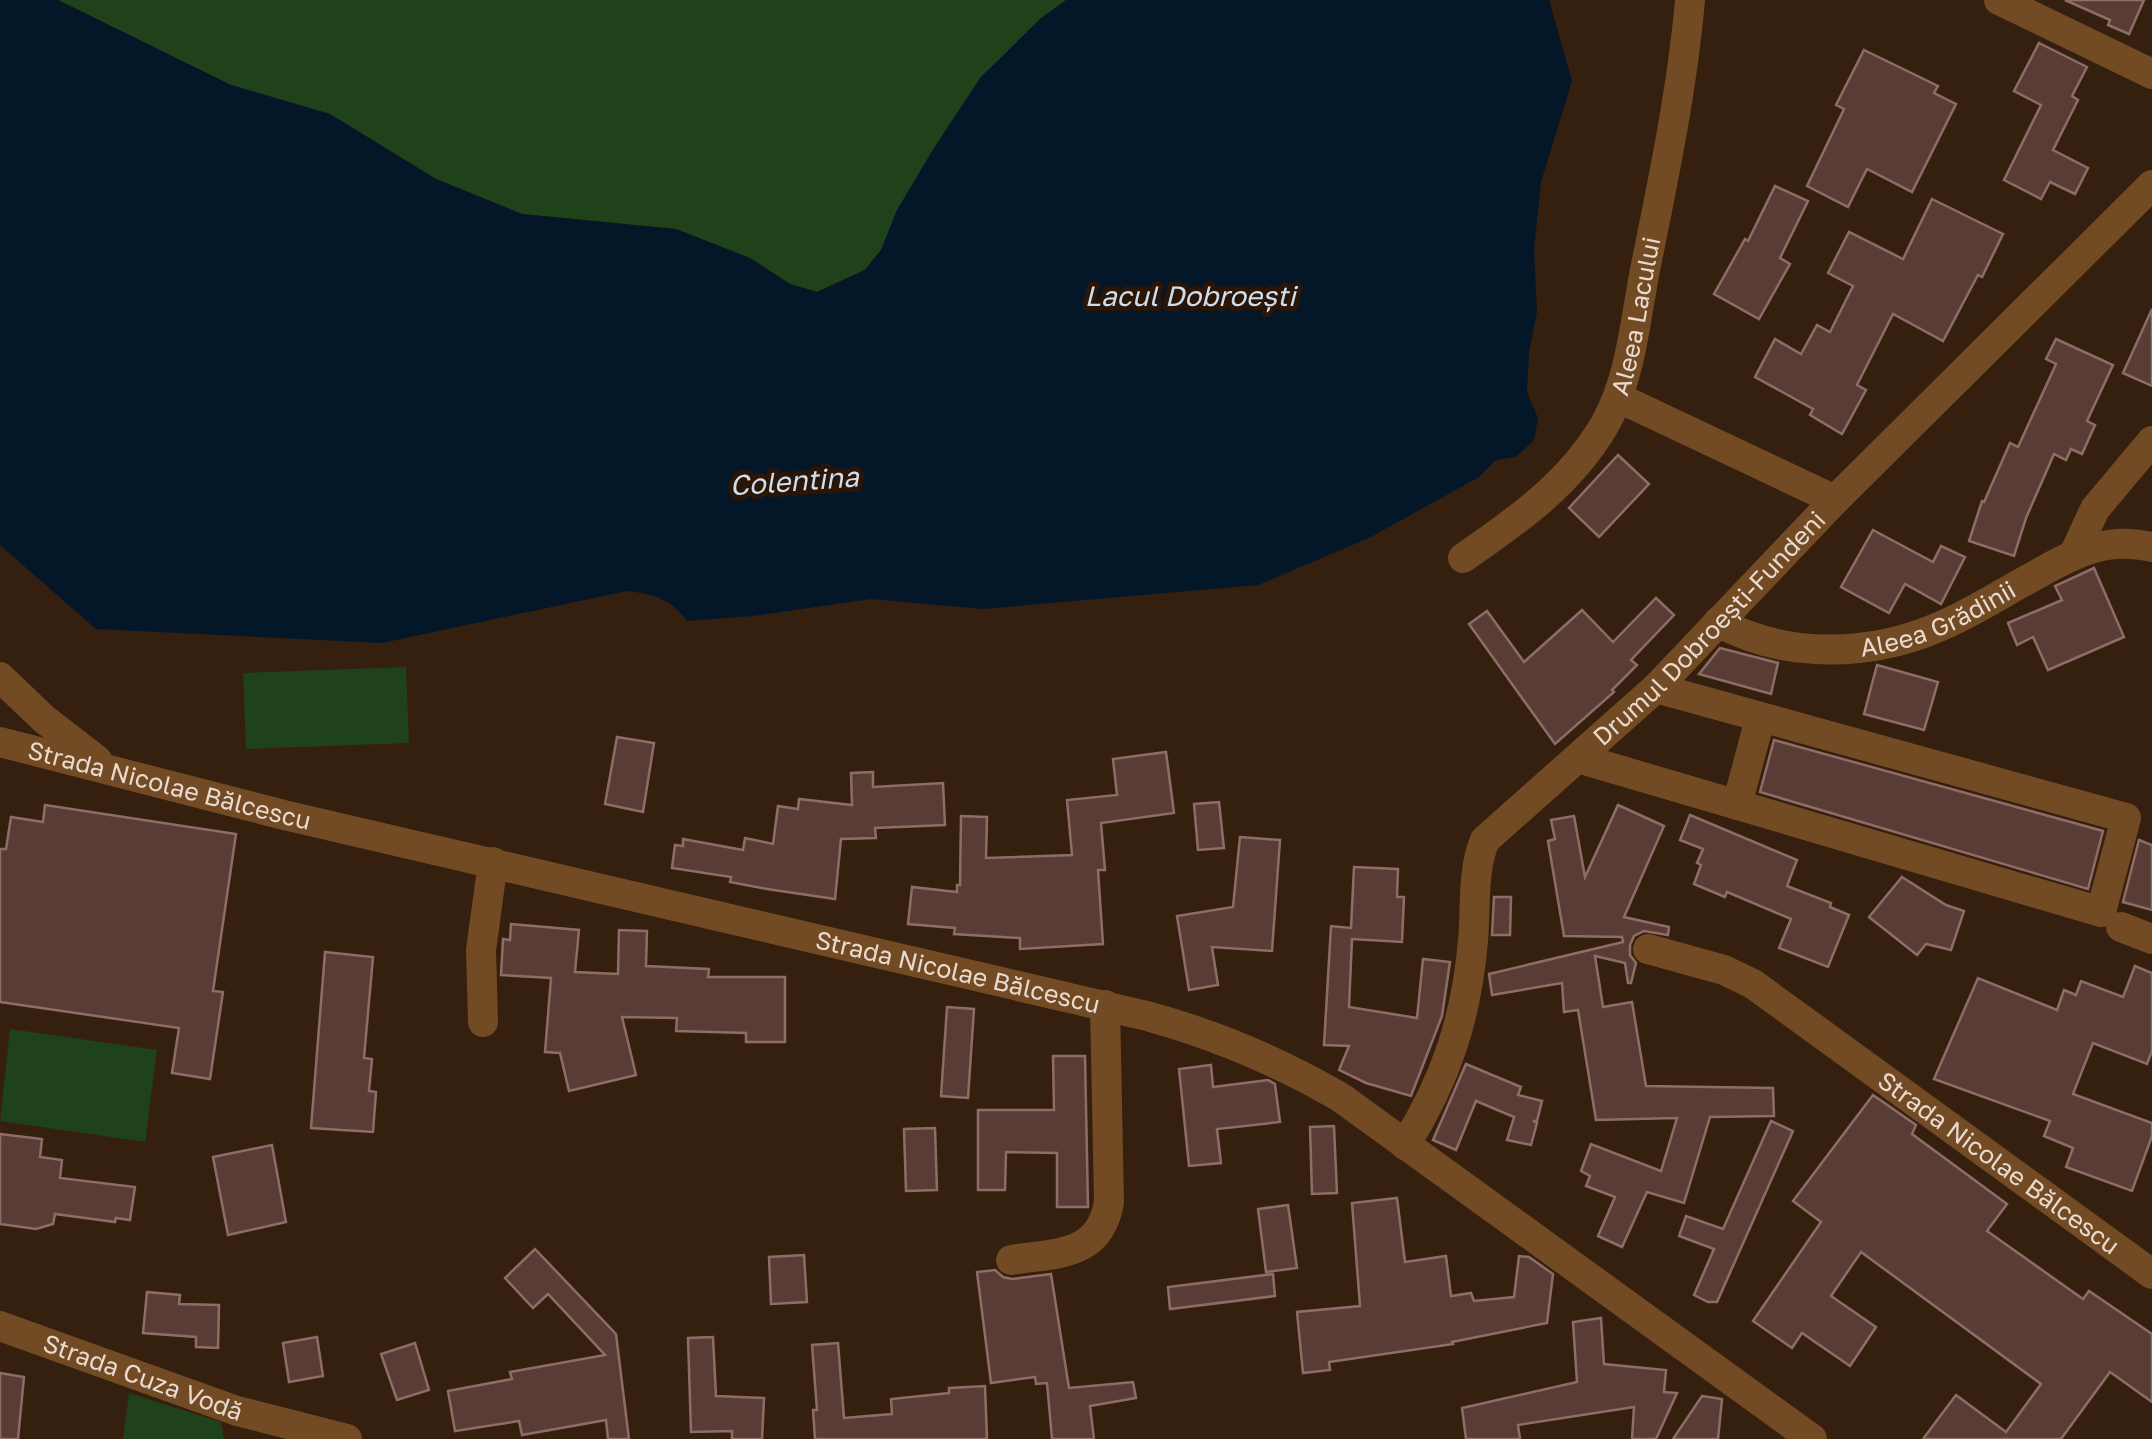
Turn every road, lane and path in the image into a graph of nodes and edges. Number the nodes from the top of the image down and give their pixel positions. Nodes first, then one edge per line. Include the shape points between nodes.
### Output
1 (1690, 0) edge
2 (1998, 0) edge
3 (2152, 74) edge
4 (2152, 185) edge
5 (1619, 398) junction
6 (2152, 441) edge
7 (1835, 500) junction
8 (2152, 547) edge
9 (2075, 552) junction
10 (1463, 558) dead end
11 (1718, 622) junction
12 (0, 678) edge
13 (1656, 688) junction
14 (1760, 719) junction
15 (0, 742) edge
16 (1578, 758) junction
17 (116, 772) junction
18 (1737, 804) junction
19 (494, 862) junction
20 (2121, 927) dead end
21 (2152, 939) edge
22 (1648, 949) dead end
23 (1105, 1006) junction
24 (483, 1022) dead end
25 (1405, 1144) junction
26 (1011, 1260) dead end
27 (2152, 1274) edge
28 (0, 1326) edge
29 (347, 1439) edge
30 (1812, 1439) edge

1 - 5 street, Aleea Lacului via 1672,130
2 - 3 street
4 - 7 street, Drumul Dobroești-Fundeni
5 - 7 street, Aleea Lacului
5 - 10 street via 1562,482
6 - 9 street via 2096,510
7 - 11 street, Drumul Dobroești-Fundeni
8 - 9 street, Aleea Grădinii via 2111,542
9 - 11 street, Aleea Grădinii via 1942,626 1872,646 1791,649
11 - 13 street, Drumul Dobroești-Fundeni
12 - 17 street
13 - 14 street
13 - 16 street, Drumul Dobroești-Fundeni
14 - 18 street
14 - 18 street via 2126,818 2101,912
15 - 17 street, Strada Nicolae Bălcescu
16 - 18 street
16 - 25 street, Drumul Dobroești-Fundeni via 1485,840 1458,1038 1436,1095
17 - 19 street, Strada Nicolae Bălcescu
19 - 23 street, Strada Nicolae Bălcescu
19 - 24 street via 481,950
20 - 21 street
22 - 27 street, Strada Nicolae Bălcescu via 1738,976
23 - 25 street, Strada Nicolae Bălcescu via 1193,1028 1270,1058
23 - 26 street via 1107,1218 1080,1247
25 - 30 street, Strada Nicolae Bălcescu
28 - 29 street, Strada Cuza Vodă via 237,1411

